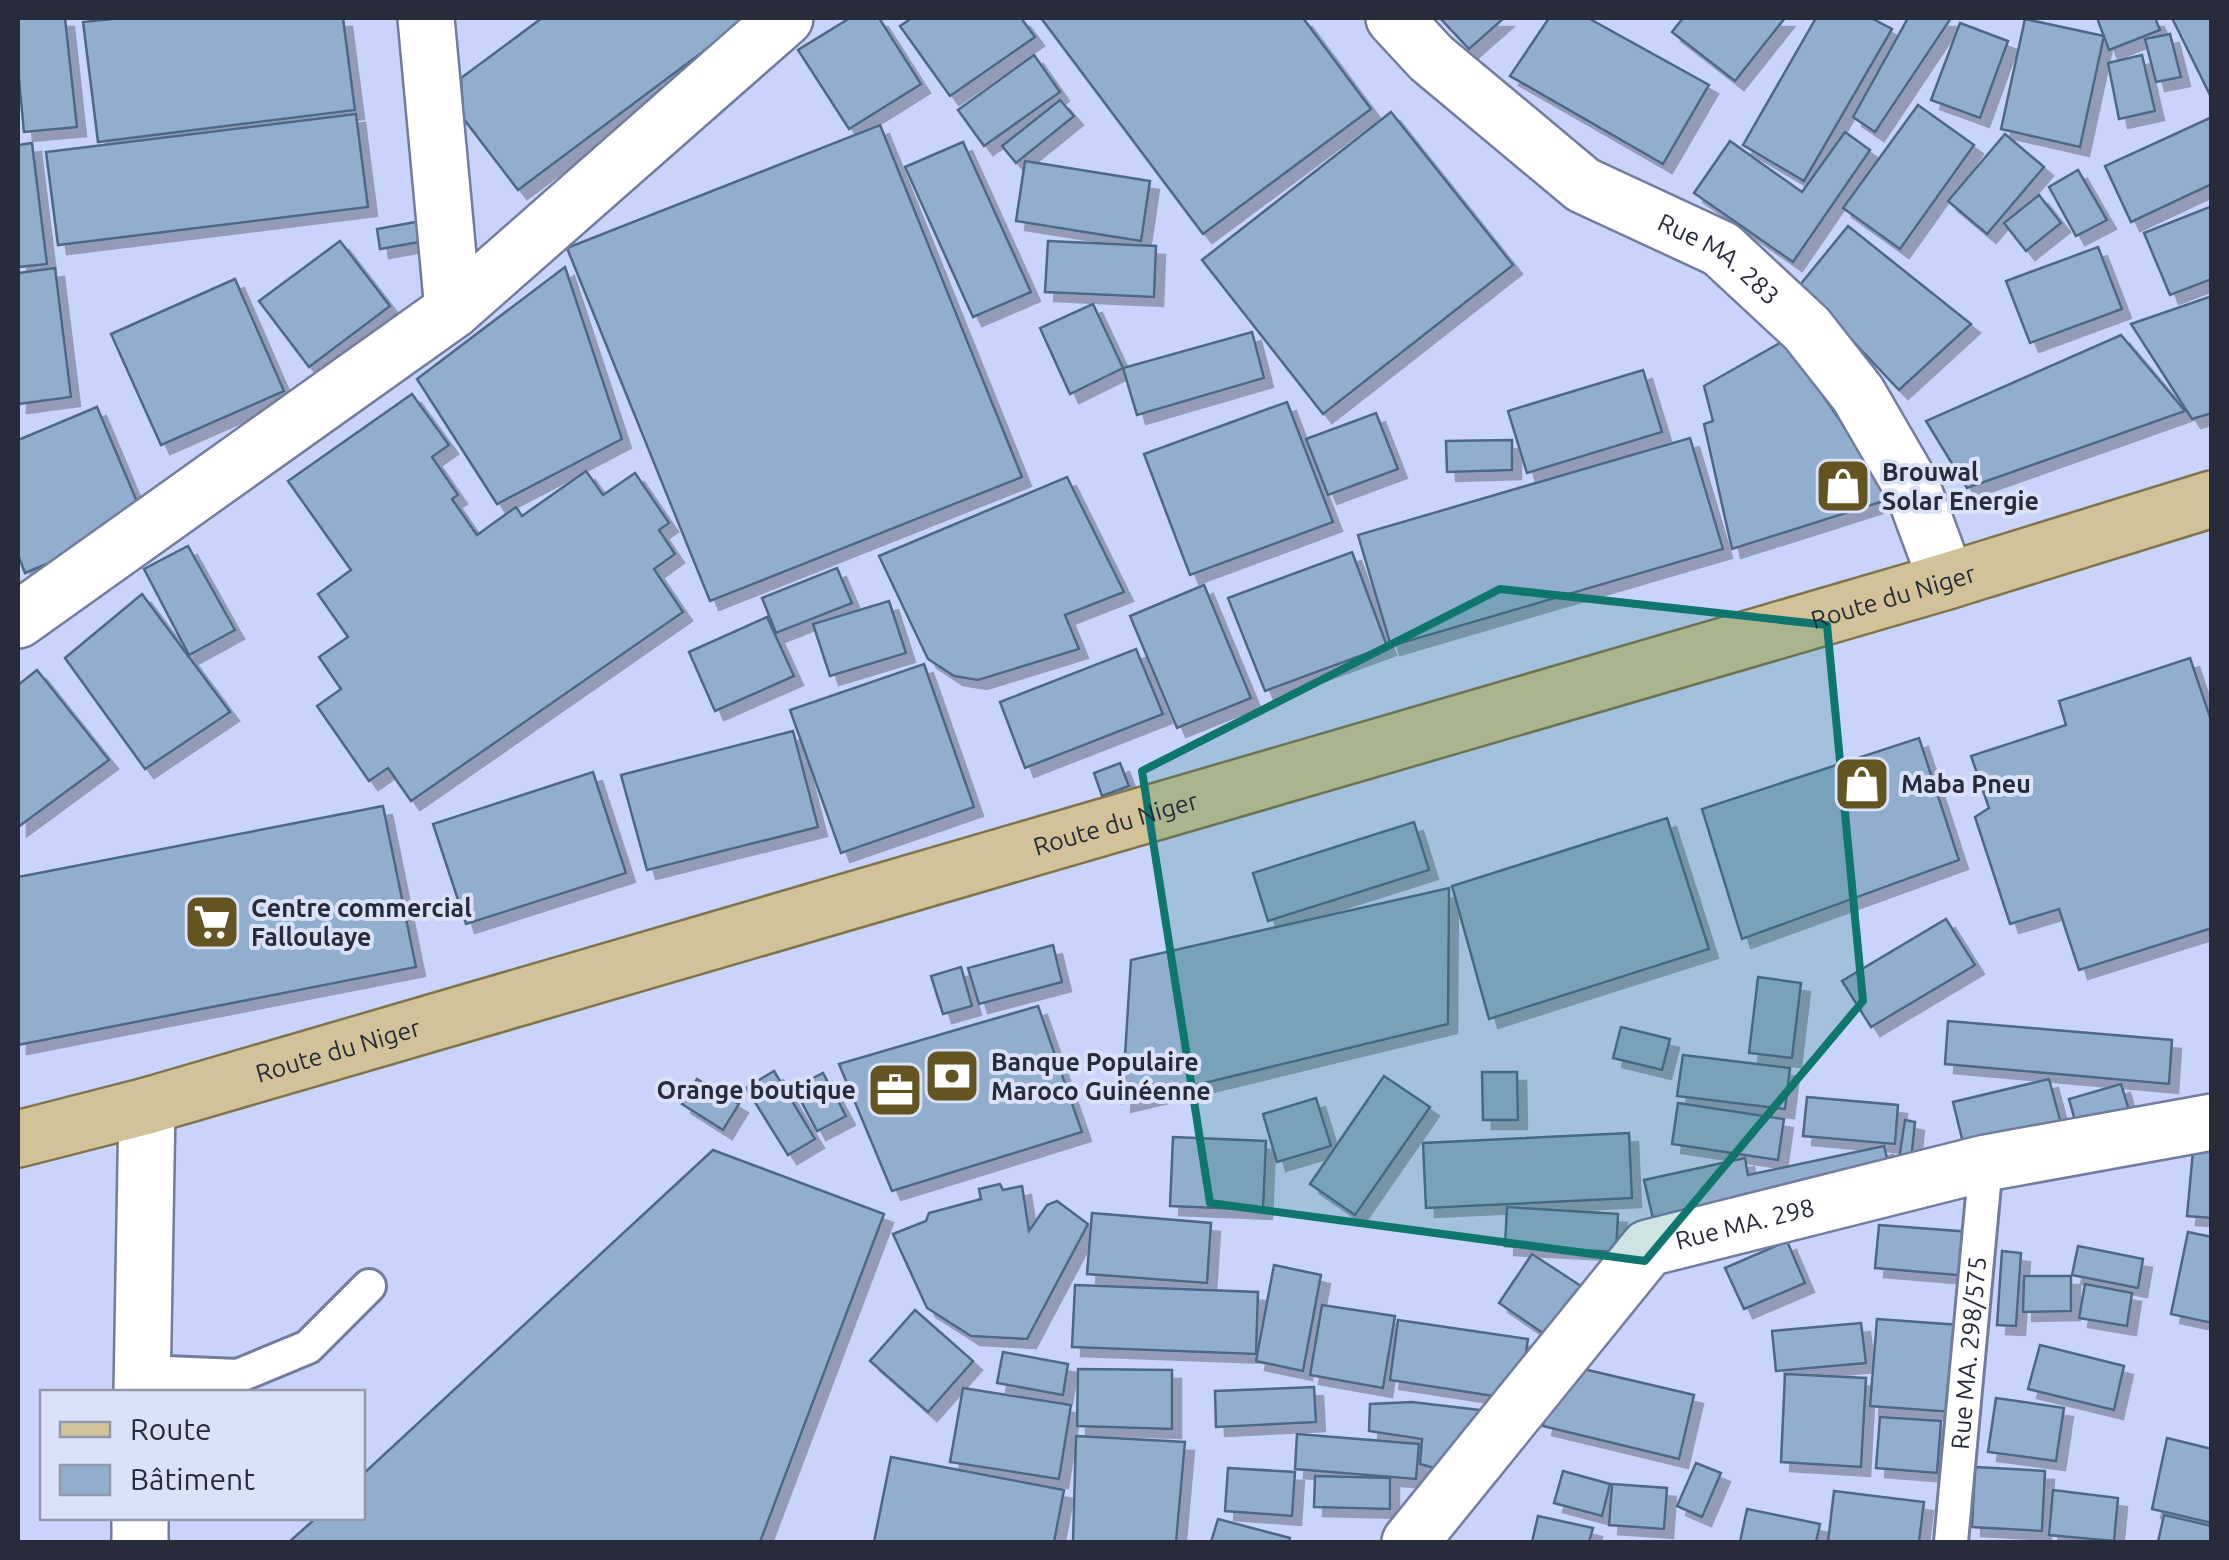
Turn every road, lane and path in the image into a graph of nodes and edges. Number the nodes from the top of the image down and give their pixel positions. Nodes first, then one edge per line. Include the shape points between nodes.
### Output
1 (426, 18) edge
2 (785, 18) edge
3 (1394, 18) edge
4 (453, 310) junction
5 (2212, 500) edge
6 (1947, 581) junction
7 (18, 620) edge
8 (146, 1106) junction
9 (2212, 1122) edge
10 (18, 1140) edge
11 (1986, 1163) junction
12 (369, 1286) dead end
13 (142, 1382) edge
14 (1410, 1542) edge
15 (1951, 1542) edge

1 - 4 street
2 - 4 street
3 - 6 street, Rue MA. 283 via 1431,58 1583,185 1721,249 1807,329 1858,394 1912,487
4 - 7 street
5 - 6 main road, Route du Niger
6 - 8 main road, Route du Niger
8 - 10 main road, Route du Niger
8 - 13 street
9 - 11 street, Rue MA. 298
11 - 14 street, Rue MA. 298 via 1648,1248
11 - 15 lane, Rue MA. 298/575
12 - 13 lane via 308,1347 238,1376

